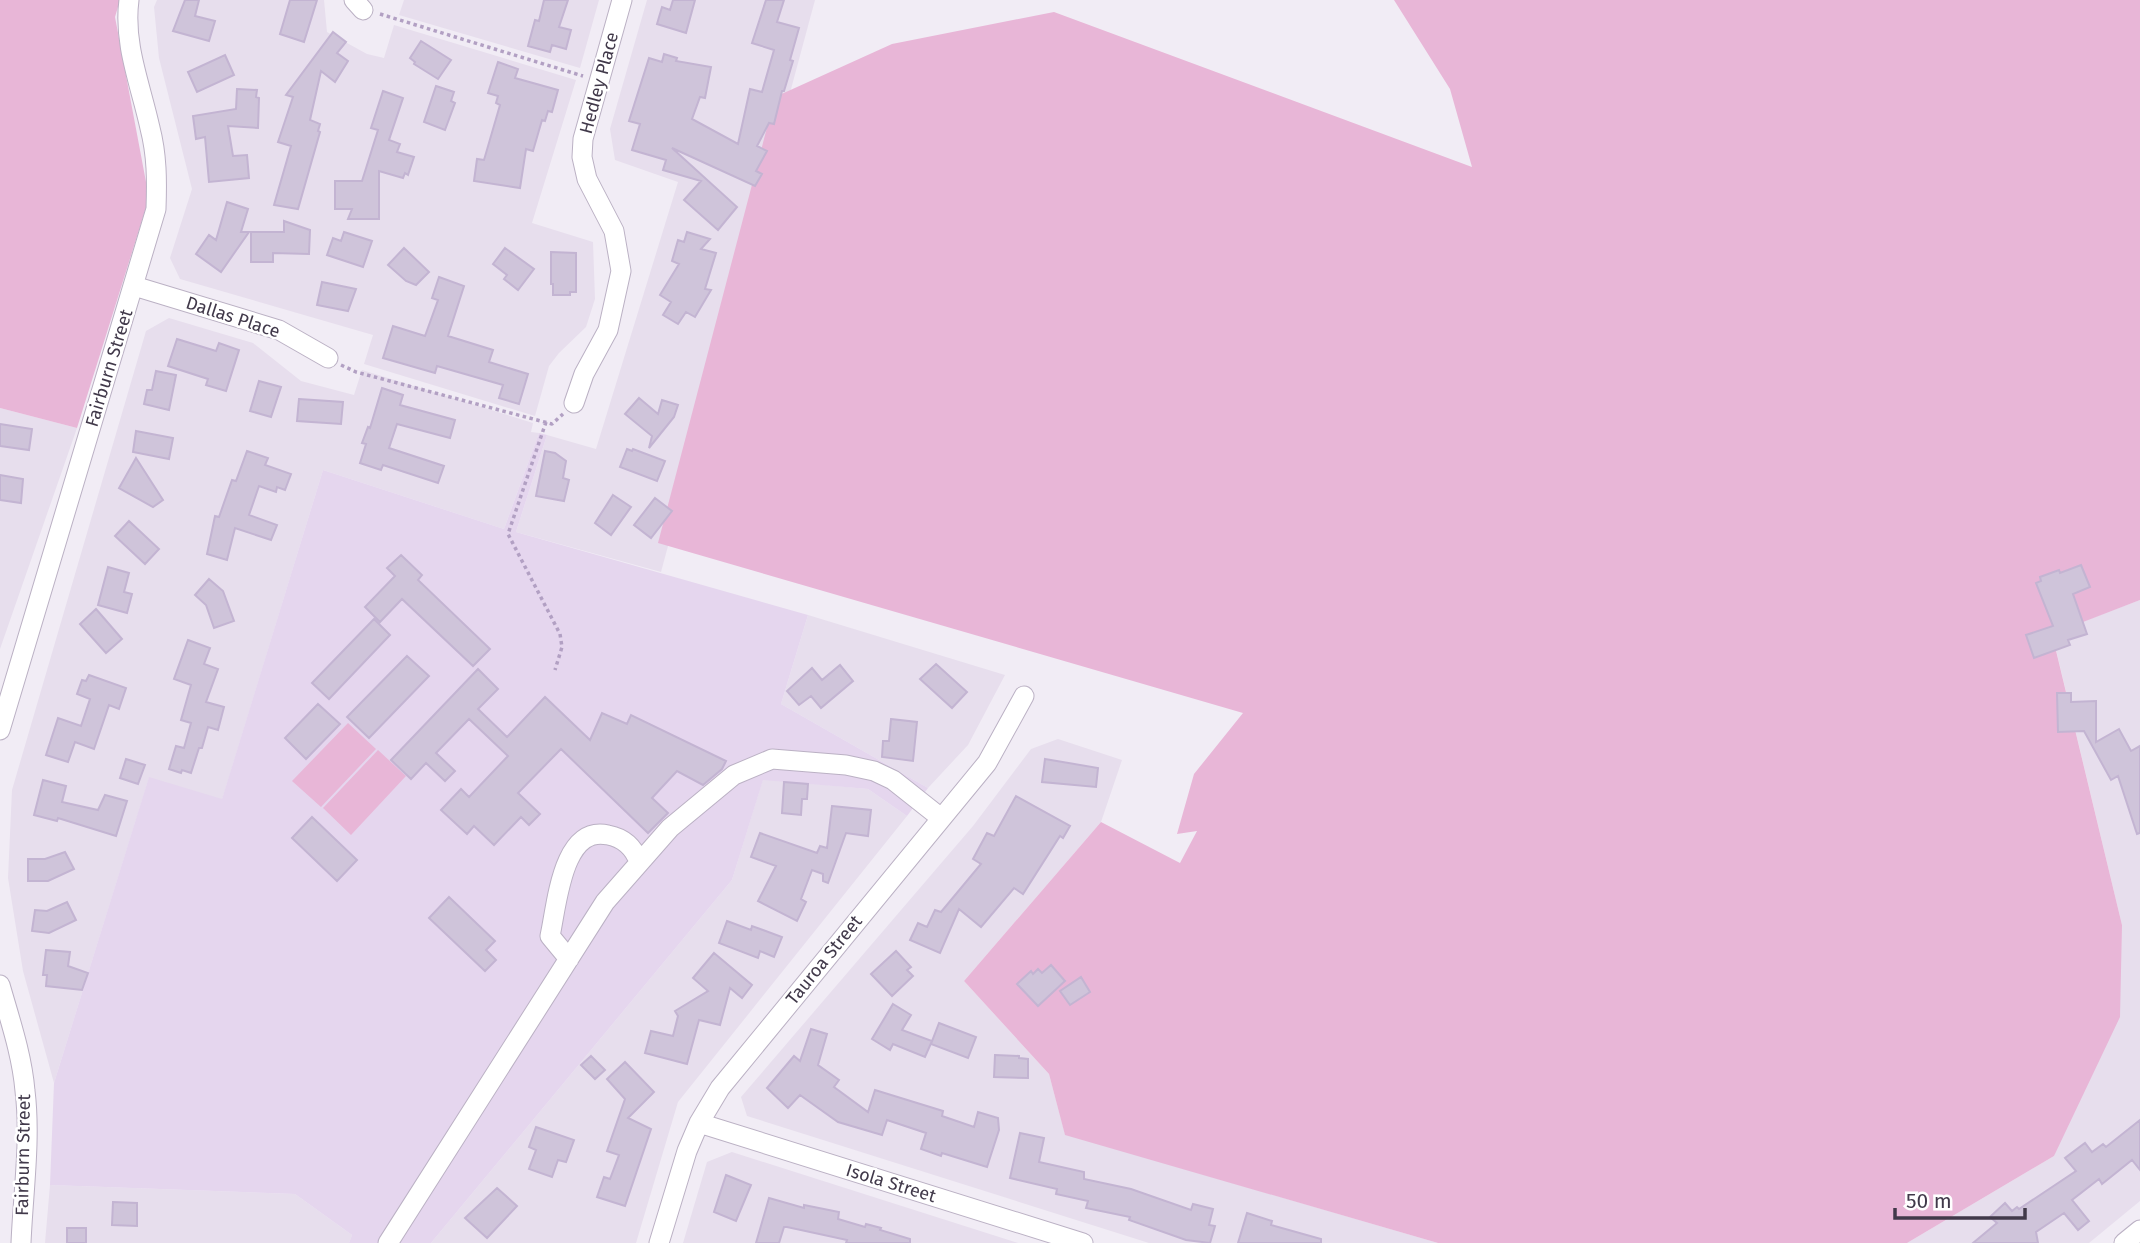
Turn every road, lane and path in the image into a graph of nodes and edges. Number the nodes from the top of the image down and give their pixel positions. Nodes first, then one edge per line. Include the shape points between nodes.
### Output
1 (129, 0) edge
2 (622, 0) edge
3 (358, 5) edge
4 (599, 81) junction
5 (134, 286) junction
6 (328, 358) joint
7 (574, 403) joint
8 (546, 422) junction
9 (555, 670) dead end
10 (1024, 696) dead end
11 (0, 730) edge
12 (941, 818) junction
13 (639, 863) junction
14 (569, 959) junction
15 (0, 985) edge
16 (699, 1123) junction
17 (2140, 1230) edge
18 (21, 1243) edge
19 (388, 1243) edge
20 (659, 1243) edge
21 (1083, 1243) edge
22 (2124, 1243) edge

1 - 5 street, Fairburn Street via 131,54 158,178 156,209
2 - 4 street, Hedley Place
3 - 4 path
4 - 7 street, Hedley Place via 582,157 587,179 614,231 621,271 608,330
5 - 6 street, Dallas Place via 279,330
5 - 11 street, Fairburn Street
6 - 8 path via 356,372
7 - 8 path via 552,424
8 - 9 path via 509,534 560,634 562,647
10 - 12 street, Tauroa Street via 987,763
12 - 13 street via 893,780 874,771 772,760 734,775 670,828
12 - 16 street, Tauroa Street via 720,1088
13 - 14 street via 605,902
13 - 14 street via 635,851 623,840 593,833 568,857 550,936
14 - 19 street
15 - 18 street, Fairburn Street via 25,1091
16 - 20 street, Tauroa Street
16 - 21 street, Isola Street
17 - 22 street

